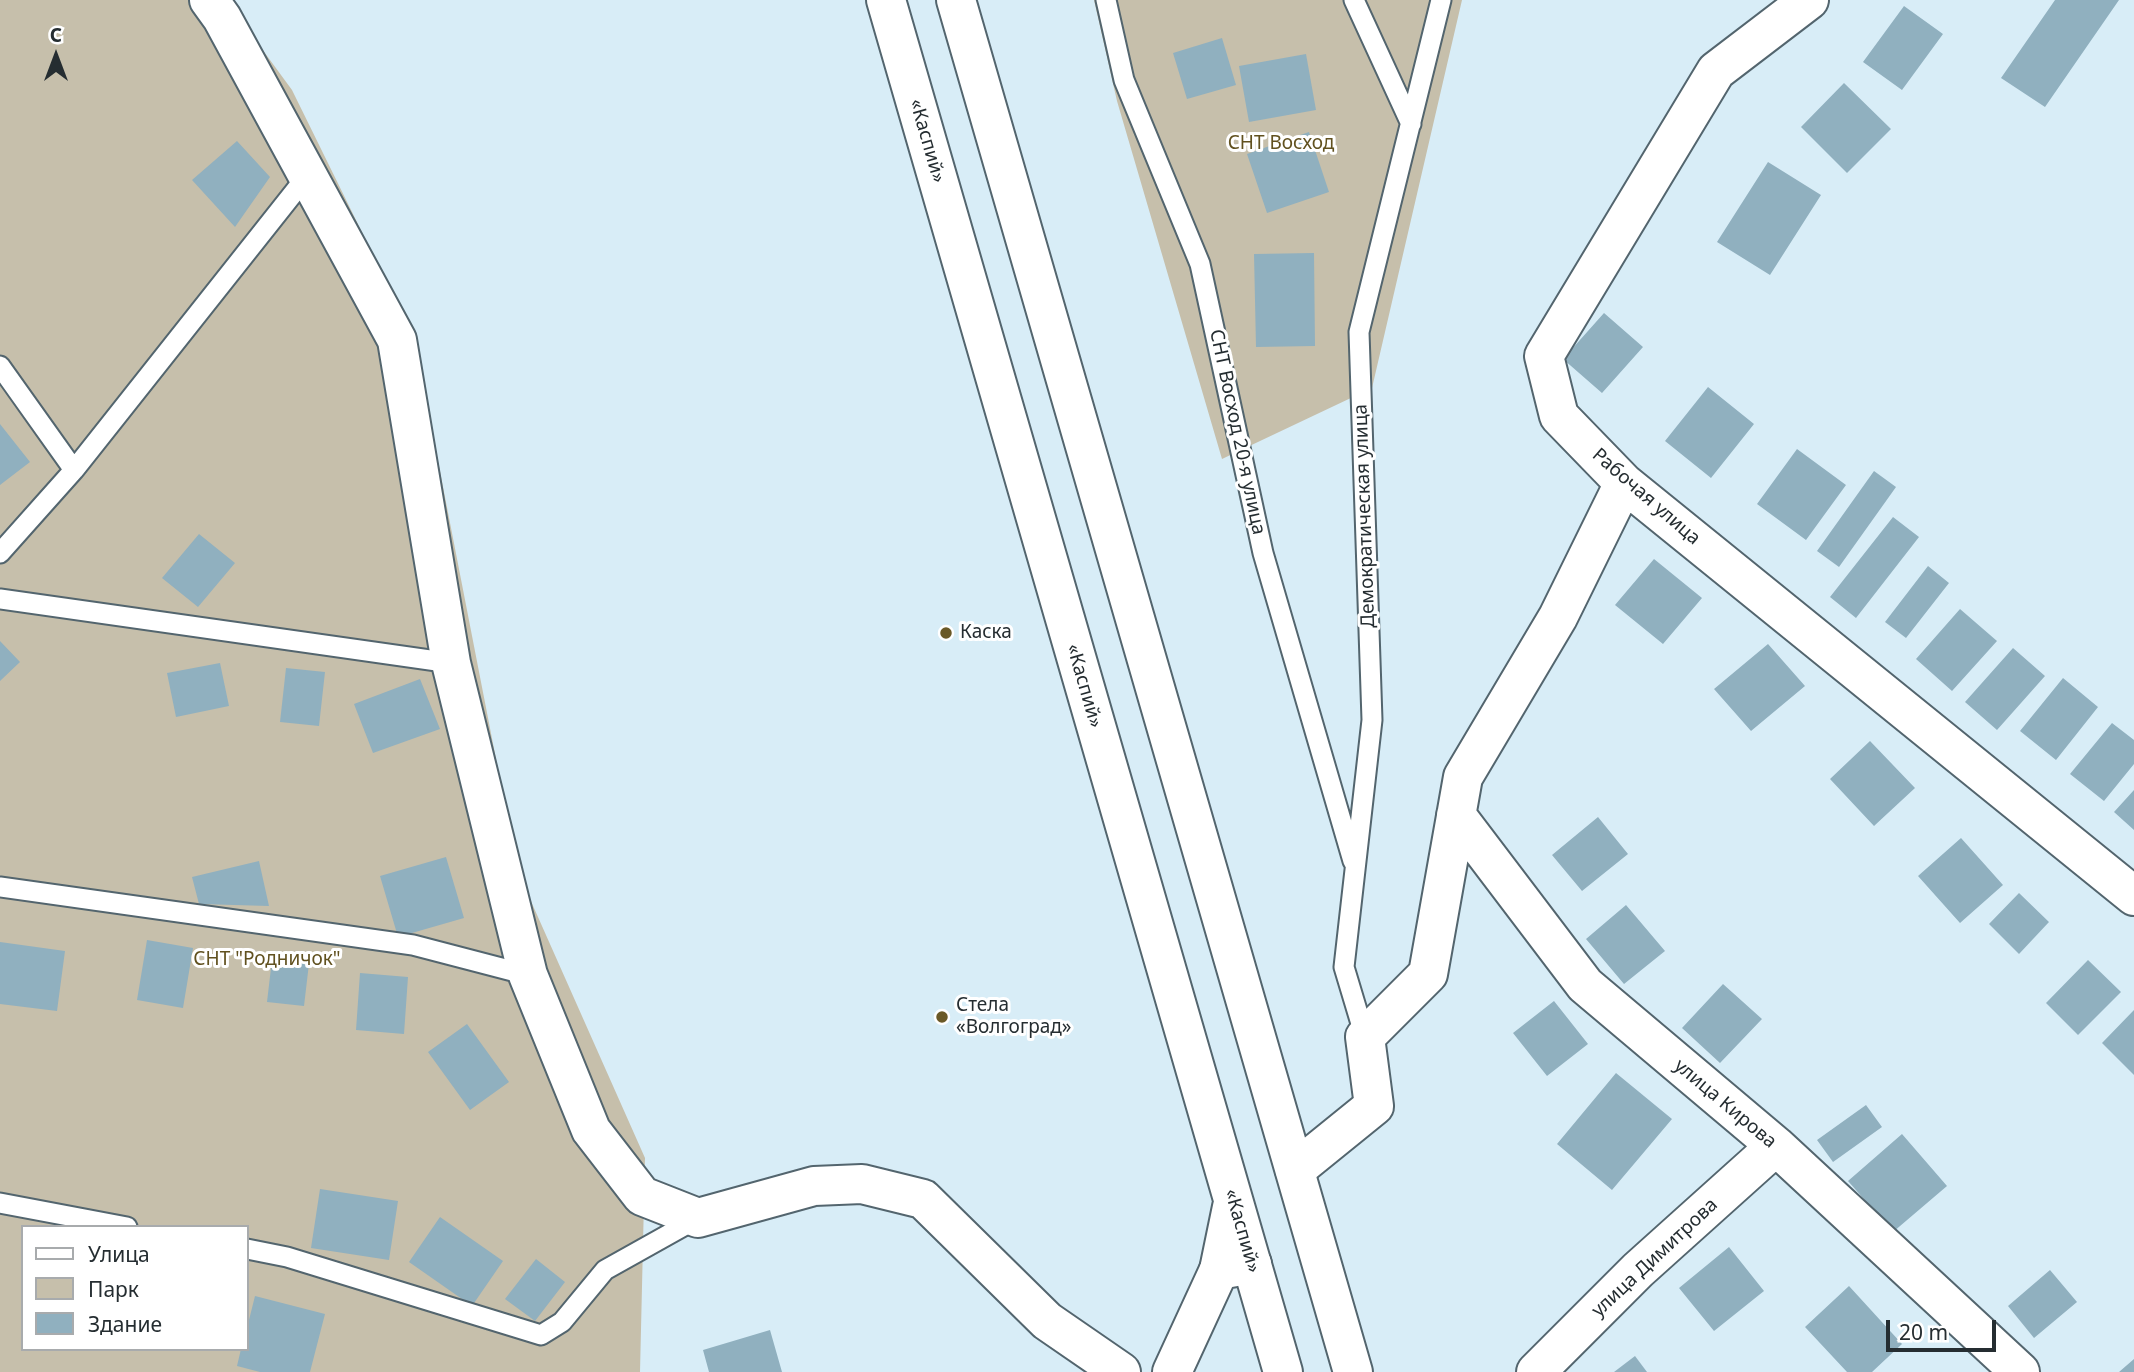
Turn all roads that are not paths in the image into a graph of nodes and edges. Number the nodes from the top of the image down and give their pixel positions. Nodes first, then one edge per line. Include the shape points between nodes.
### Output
1 (209, 0) edge
2 (886, 0) edge
3 (956, 0) edge
4 (1106, 0) edge
5 (1354, 0) edge
6 (1441, 0) edge
7 (1809, 0) edge
8 (1410, 124) junction
9 (307, 176) junction
10 (0, 366) edge
11 (74, 470) junction
12 (1624, 483) junction
13 (0, 553) edge
14 (0, 599) edge
15 (450, 663) junction
16 (1456, 815) junction
17 (1355, 868) junction
18 (0, 887) edge
19 (2134, 896) edge
20 (528, 975) junction
21 (1365, 1037) junction
22 (1776, 1146) junction
23 (1295, 1170) junction
24 (0, 1203) edge
25 (698, 1218) junction
26 (116, 1225) edge
27 (248, 1249) edge
28 (1235, 1267) junction
29 (1121, 1372) edge
30 (1172, 1372) edge
31 (1283, 1372) edge
32 (1353, 1372) edge
33 (1536, 1372) edge
34 (2020, 1372) edge

1 - 9 main road
2 - 28 main road, «Каспий» via 1233,1202
3 - 23 main road
4 - 17 lane, СНТ Восход 20-я улица via 1124,80 1200,264 1263,553
5 - 8 lane
6 - 8 lane, Демократическая улица
7 - 12 main road, Рабочая улица via 1716,71 1544,356 1559,416
8 - 17 lane, Демократическая улица via 1359,332 1372,720
9 - 11 lane
9 - 15 main road via 397,340
10 - 11 lane
11 - 13 lane
12 - 16 main road via 1558,617 1463,777
12 - 19 main road, Рабочая улица
14 - 15 lane
15 - 20 main road
16 - 21 main road via 1428,975
16 - 22 main road, улица Кирова via 1585,985
17 - 21 lane, Демократическая улица via 1344,967
18 - 20 lane via 413,945
20 - 25 main road via 591,1130 642,1196
21 - 23 main road via 1374,1106
22 - 33 main road, улица Димитрова via 1638,1270
22 - 34 main road, улица Кирова
23 - 32 main road
24 - 26 lane
25 - 27 lane via 605,1270 562,1322 541,1335
25 - 29 main road via 814,1186 862,1185 923,1199 1047,1321
28 - 30 main road
28 - 31 main road, «Каспий»

